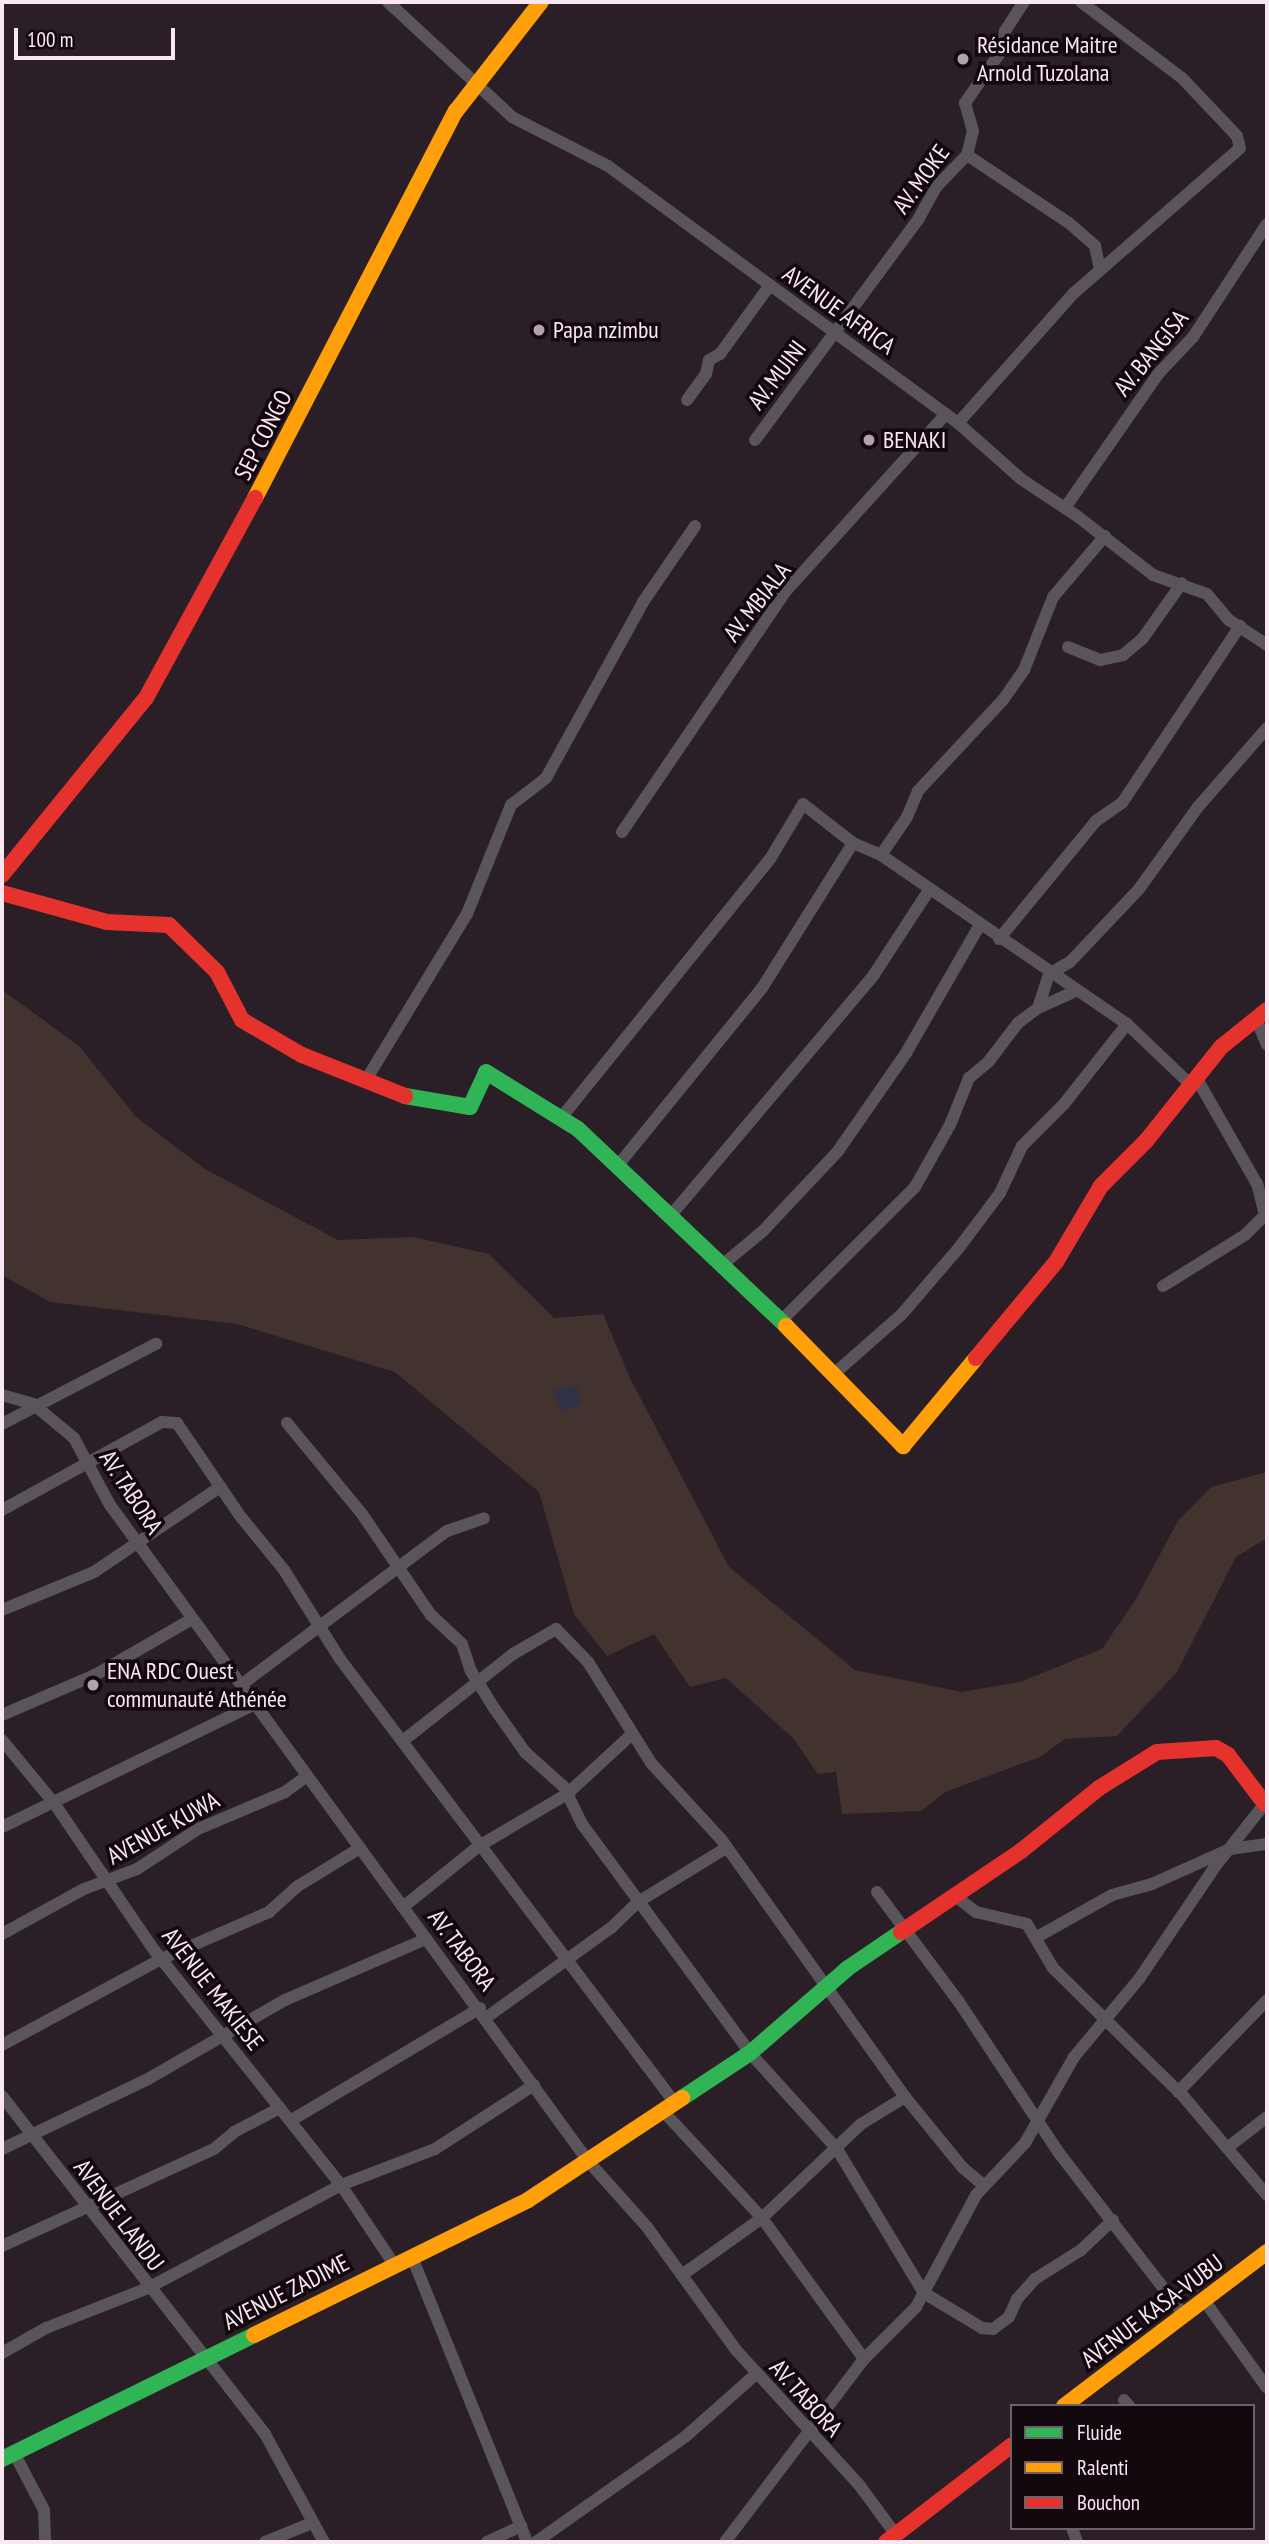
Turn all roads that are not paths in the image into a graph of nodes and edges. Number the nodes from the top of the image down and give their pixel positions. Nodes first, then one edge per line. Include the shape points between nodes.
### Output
1 (388, 2) edge
2 (541, 2) edge
3 (1024, 2) edge
4 (1081, 2) edge
5 (475, 81) junction
6 (967, 156) junction
7 (1267, 224) edge
8 (1100, 269) junction
9 (770, 285) junction
10 (834, 334) junction
11 (687, 400) dead end
12 (946, 414) junction
13 (958, 423) junction
14 (755, 440) dead end
15 (1065, 508) junction
16 (695, 526) dead end
17 (1105, 536) junction
18 (1182, 583) junction
19 (1240, 626) junction
20 (1267, 645) edge
21 (1068, 647) dead end
22 (1267, 728) edge
23 (622, 832) dead end
24 (853, 843) junction
25 (881, 855) junction
26 (2, 875) edge
27 (929, 890) junction
28 (2, 893) edge
29 (980, 925) junction
30 (999, 939) junction
31 (1049, 974) junction
32 (1076, 992) junction
33 (1038, 1008) junction
34 (1262, 1015) edge
35 (1127, 1024) junction
36 (1267, 1045) edge
37 (366, 1080) junction
38 (1193, 1081) junction
39 (561, 1118) junction
40 (619, 1164) junction
41 (672, 1214) junction
42 (722, 1265) junction
43 (1163, 1286) dead end
44 (781, 1321) junction
45 (156, 1344) dead end
46 (835, 1373) junction
47 (2, 1395) edge
48 (36, 1407) junction
49 (288, 1423) dead end
50 (2, 1424) edge
51 (86, 1463) junction
52 (220, 1487) junction
53 (2, 1510) edge
54 (484, 1518) dead end
55 (136, 1541) junction
56 (398, 1567) junction
57 (2, 1610) edge
58 (192, 1619) junction
59 (319, 1626) junction
60 (478, 1683) junction
61 (241, 1685) junction
62 (255, 1704) junction
63 (2, 1715) edge
64 (632, 1734) junction
65 (2, 1740) edge
66 (404, 1740) junction
67 (307, 1776) junction
68 (567, 1794) junction
69 (1266, 1802) edge
70 (54, 1803) junction
71 (2, 1827) edge
72 (1267, 1844) edge
73 (479, 1846) junction
74 (360, 1848) junction
75 (726, 1848) junction
76 (1230, 1849) junction
77 (108, 1883) junction
78 (877, 1892) dead end
79 (954, 1895) junction
80 (638, 1902) junction
81 (403, 1907) junction
82 (906, 1930) junction
83 (2, 1934) edge
84 (1037, 1937) junction
85 (426, 1939) junction
86 (161, 1959) junction
87 (566, 1959) junction
88 (825, 1986) junction
89 (1267, 2000) edge
90 (483, 2012) junction
91 (1105, 2019) junction
92 (223, 2036) junction
93 (2, 2045) edge
94 (750, 2053) junction
95 (534, 2085) junction
96 (1178, 2092) junction
97 (2, 2096) edge
98 (905, 2097) junction
99 (669, 2107) junction
100 (280, 2108) junction
101 (1267, 2117) edge
102 (290, 2121) junction
103 (1037, 2122) junction
104 (33, 2135) junction
105 (1227, 2148) junction
106 (2, 2149) edge
107 (836, 2149) junction
108 (588, 2161) junction
109 (341, 2185) junction
110 (983, 2185) junction
111 (1267, 2195) edge
112 (85, 2206) junction
113 (761, 2218) junction
114 (1113, 2220) junction
115 (2, 2246) edge
116 (1267, 2252) edge
117 (412, 2257) junction
118 (393, 2263) junction
119 (682, 2276) junction
120 (148, 2288) junction
121 (924, 2293) junction
122 (1204, 2300) junction
123 (1184, 2315) junction
124 (2, 2353) edge
125 (203, 2359) junction
126 (864, 2359) junction
127 (756, 2374) junction
128 (1267, 2388) edge
129 (1067, 2404) edge
130 (807, 2433) junction
131 (1010, 2447) edge
132 (8, 2456) edge
133 (312, 2523) junction
134 (522, 2526) junction
135 (891, 2539) edge
136 (46, 2542) edge
137 (265, 2542) edge
138 (324, 2542) edge
139 (486, 2542) edge
140 (527, 2542) edge
141 (536, 2542) edge
142 (727, 2542) edge

1 - 5 street, AVENUE AFRICA
2 - 5 main road, SEP CONGO
3 - 6 street, AV. MOKE via 1005,31 999,54 965,103 973,131
4 - 8 street via 1182,78 1241,142 1236,153
5 - 9 street, AVENUE AFRICA via 512,117 608,166
5 - 26 main road, SEP CONGO via 146,698
6 - 8 street via 1069,223 1095,246
6 - 10 street, AV. MOKE via 936,187 919,218
7 - 15 street, AV. BANGISA via 1193,337 1159,373
8 - 13 street via 1045,321
9 - 10 street, AVENUE AFRICA
9 - 11 street via 720,354 709,360 706,374
10 - 12 street, AVENUE AFRICA
10 - 14 street, AV. MUINI
12 - 13 street, AVENUE AFRICA
12 - 23 street, AV. MBIALA via 785,592
13 - 15 street, AVENUE AFRICA via 992,457
15 - 17 street, AVENUE AFRICA
16 - 37 street via 643,602 546,778 511,805 467,914
17 - 18 street, AVENUE AFRICA via 1153,575
17 - 25 street via 1053,597 1017,680 918,791
18 - 19 street, AVENUE AFRICA via 1207,594
18 - 21 street via 1143,638 1123,655 1100,660
19 - 20 street, AVENUE AFRICA
19 - 30 street via 1122,803 1096,821
22 - 31 street via 1198,807 1139,889 1070,962
24 - 25 street
24 - 39 street via 803,804 770,859
24 - 40 street via 762,988
25 - 27 street
27 - 29 street
27 - 41 street via 873,976
28 - 37 main road via 107,922 169,925 217,972 242,1020 302,1055
29 - 30 street
29 - 42 street via 920,1031 838,1151 763,1231
30 - 31 street
31 - 32 street
31 - 33 street
32 - 33 street
32 - 35 street
33 - 44 street via 1017,1023 989,1061 969,1078 950,1125 915,1187
34 - 36 street
34 - 38 main road via 1221,1047
35 - 38 street
35 - 46 street via 1065,1104 1022,1146 1000,1193 958,1249 902,1314
37 - 39 main road via 418,1101 470,1107 486,1072
38 - 43 street via 1257,1184 1265,1215 1245,1235
38 - 46 main road via 1146,1140 1101,1186 1056,1262 903,1446
39 - 40 main road
40 - 41 main road
41 - 42 main road
42 - 44 main road
44 - 46 main road
45 - 48 street
47 - 48 street, AV. TABORA
48 - 50 street
48 - 51 street, AV. TABORA via 74,1438
49 - 56 street
51 - 52 street via 170,1420 179,1425
51 - 53 street
51 - 55 street, AV. TABORA
52 - 55 street
52 - 59 street via 284,1570
54 - 56 street via 447,1531
55 - 57 street via 94,1572
55 - 58 street, AV. TABORA
56 - 59 street
56 - 60 street via 431,1615 462,1644
58 - 61 street, AV. TABORA
58 - 63 street via 84,1680
59 - 61 street
59 - 66 street
60 - 64 street via 555,1629 588,1662
60 - 66 street
60 - 68 street via 525,1752 556,1778
61 - 62 street, AV. TABORA
62 - 67 street, AV. TABORA
62 - 70 street
64 - 68 street
64 - 75 street via 651,1763
65 - 70 street, AVENUE MAKIESE
66 - 73 street
67 - 74 street, AV. TABORA
67 - 77 street, AVENUE KUWA via 285,1792 198,1829
68 - 73 street
68 - 80 street via 575,1813
69 - 76 street
69 - 79 main road, AVENUE ZADIME via 1228,1755 1216,1748 1167,1749 1099,1788 1036,1840
70 - 71 street
70 - 77 street, AVENUE MAKIESE
72 - 76 street
73 - 81 street
73 - 87 street
74 - 81 street, AV. TABORA
74 - 86 street via 298,1886 269,1912
75 - 80 street
75 - 88 street
76 - 84 street via 1152,1884 1112,1895
76 - 91 street
77 - 83 street, AVENUE KUWA via 84,1888
77 - 86 street, AVENUE MAKIESE
78 - 82 street
79 - 82 main road, AVENUE ZADIME
79 - 84 street via 976,1912 1020,1920
80 - 87 street via 611,1928
80 - 94 street
81 - 85 street, AV. TABORA
82 - 88 main road, AVENUE ZADIME
82 - 103 street
84 - 91 street via 1042,1956
85 - 90 street, AV. TABORA
85 - 92 street via 285,2000
86 - 92 street, AVENUE MAKIESE
86 - 93 street
87 - 90 street
87 - 99 street
88 - 94 main road, AVENUE ZADIME
88 - 98 street
89 - 96 street
90 - 95 street, AV. TABORA
90 - 102 street
91 - 96 street
91 - 103 street via 1065,2071
92 - 100 street, AVENUE MAKIESE
92 - 104 street
94 - 99 main road, AVENUE ZADIME
94 - 107 street
95 - 108 street, AV. TABORA
95 - 109 street via 435,2149
96 - 105 street
97 - 104 street, AVENUE LANDU
98 - 107 street via 861,2124
98 - 110 street via 963,2168
99 - 108 main road, AVENUE ZADIME
99 - 113 street
100 - 102 street, AVENUE MAKIESE
100 - 112 street via 234,2132 214,2149
101 - 105 street
102 - 109 street, AVENUE MAKIESE
103 - 110 street via 1021,2148
103 - 114 street
104 - 106 street
104 - 112 street, AVENUE LANDU
105 - 111 street
107 - 113 street
107 - 121 street
108 - 117 main road, AVENUE ZADIME via 488,2223
108 - 119 street, AV. TABORA via 647,2227
109 - 118 street, AVENUE MAKIESE
109 - 120 street
110 - 121 street
112 - 115 street
112 - 120 street, AVENUE LANDU
113 - 119 street
113 - 126 street
114 - 121 street via 1081,2250 1035,2279 1017,2298 1009,2317 993,2329 982,2328
114 - 123 street
116 - 122 main road, AVENUE KASA-VUBU
117 - 118 main road, AVENUE ZADIME
117 - 134 street
118 - 125 main road, AVENUE ZADIME
119 - 127 street, AV. TABORA
120 - 124 street via 46,2328
120 - 125 street, AVENUE LANDU
121 - 126 street via 907,2318
122 - 123 main road, AVENUE KASA-VUBU
122 - 128 street
123 - 129 main road, AVENUE KASA-VUBU
125 - 132 main road, AVENUE ZADIME
125 - 133 street, AVENUE LANDU via 265,2434
126 - 130 street
127 - 130 street, AV. TABORA
127 - 141 street via 686,2436
130 - 135 street, AV. TABORA via 860,2486
130 - 142 street
131 - 135 main road
132 - 136 street via 44,2510
133 - 137 street
133 - 138 street, AVENUE LANDU
134 - 139 street
134 - 140 street

